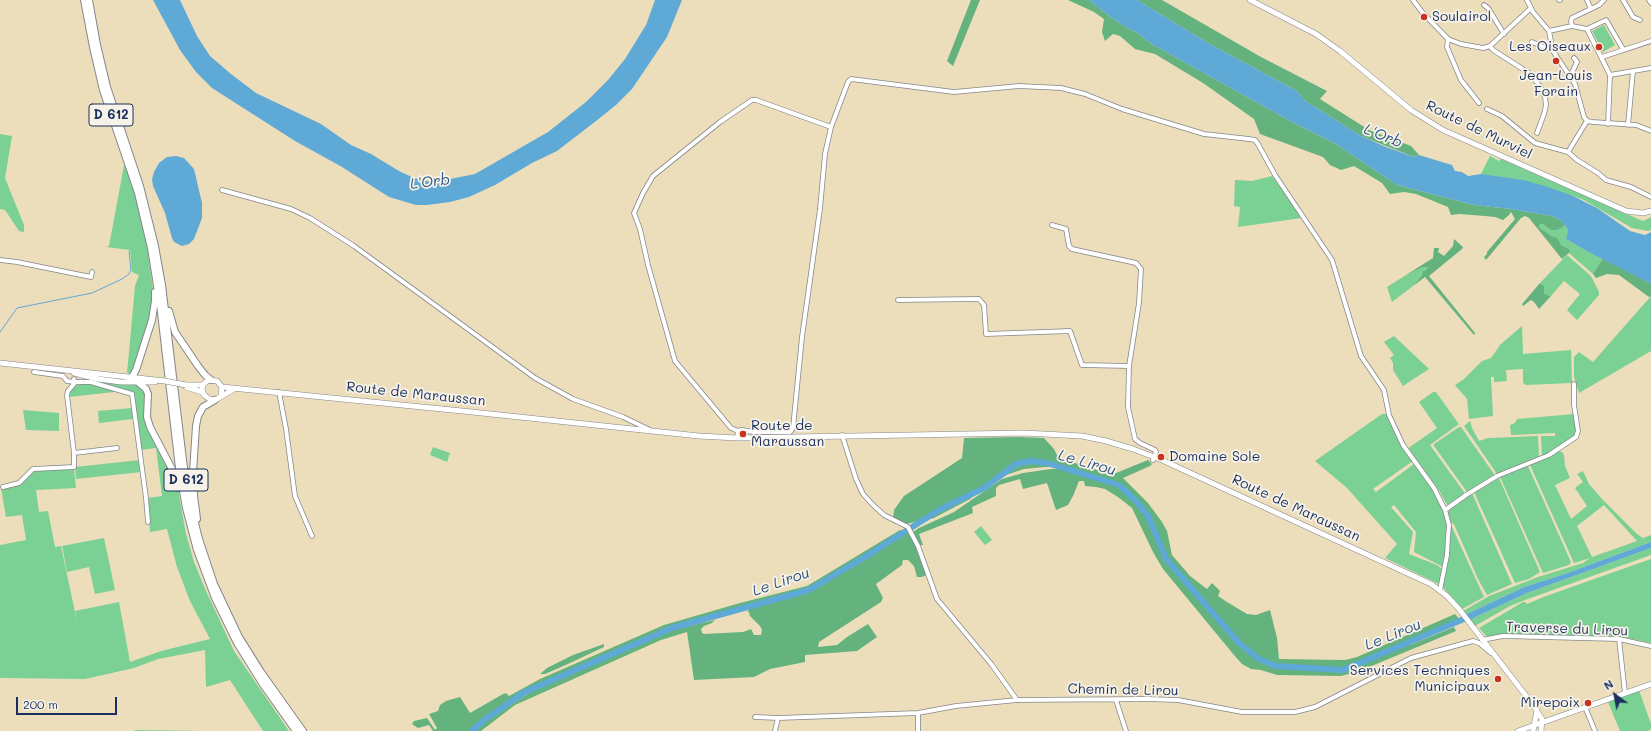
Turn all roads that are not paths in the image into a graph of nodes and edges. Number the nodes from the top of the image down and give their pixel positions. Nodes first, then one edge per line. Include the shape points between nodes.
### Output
1 (84, 0) edge
2 (89, 0) edge
3 (1250, 0) edge
4 (1413, 0) edge
5 (1527, 0) edge
6 (1587, 0) edge
7 (1604, 0) edge
8 (1623, 0) edge
9 (1649, 0) edge
10 (1651, 3) edge
11 (1484, 5) dead end
12 (1531, 8) junction
13 (1591, 9) junction
14 (1640, 20) dead end
15 (1572, 26) junction
16 (1587, 29) junction
17 (1549, 31) junction
18 (1504, 34) junction
19 (1448, 39) junction
20 (1651, 41) edge
21 (1532, 42) dead end
22 (1490, 46) junction
23 (1623, 49) junction
24 (1553, 51) junction
25 (1602, 56) junction
26 (1574, 58) dead end
27 (1651, 68) edge
28 (1633, 71) junction
29 (1610, 75) junction
30 (1570, 76) junction
31 (1479, 103) dead end
32 (1487, 109) dead end
33 (1587, 121) junction
34 (1608, 124) junction
35 (1628, 125) junction
36 (830, 126) junction
37 (1651, 131) edge
38 (1537, 133) dead end
39 (1568, 152) junction
40 (222, 190) dead end
41 (1651, 197) edge
42 (1651, 212) edge
43 (1052, 225) dead end
44 (155, 258) junction
45 (0, 260) edge
46 (92, 272) dead end
47 (898, 300) dead end
48 (0, 363) edge
49 (32, 366) junction
50 (1129, 366) junction
51 (34, 372) dead end
52 (72, 373) junction
53 (78, 374) junction
54 (132, 377) junction
55 (212, 380) junction
56 (74, 381) junction
57 (165, 382) junction
58 (140, 383) junction
59 (1574, 384) dead end
60 (203, 385) junction
61 (186, 386) junction
62 (222, 387) junction
63 (235, 389) junction
64 (202, 392) junction
65 (279, 392) junction
66 (221, 396) junction
67 (215, 400) junction
68 (737, 431) junction
69 (654, 432) junction
70 (842, 435) junction
71 (738, 438) junction
72 (117, 448) dead end
73 (74, 453) junction
74 (1154, 458) junction
75 (3, 487) dead end
76 (186, 508) junction
77 (1446, 510) junction
78 (148, 522) dead end
79 (312, 536) dead end
80 (202, 548) junction
81 (1438, 589) junction
82 (1619, 639) junction
83 (1482, 640) junction
84 (1651, 646) edge
85 (1495, 656) junction
86 (1651, 684) edge
87 (1625, 693) junction
88 (1017, 700) junction
89 (1116, 700) junction
90 (1585, 707) junction
91 (1537, 710) junction
92 (918, 712) junction
93 (755, 717) dead end
94 (778, 718) junction
95 (1542, 722) junction
96 (1533, 728) edge
97 (296, 731) edge
98 (303, 731) edge
99 (775, 731) edge
100 (918, 731) edge
101 (1126, 731) edge
102 (1518, 731) edge
103 (1542, 731) edge
104 (1595, 731) edge

1 - 44 highway, D 612 via 101,83 138,194
2 - 44 highway, D 612 via 107,87 144,200
3 - 42 main road, Route de Murviel via 1316,34 1421,116 1456,135 1626,211
4 - 19 street
5 - 12 street
6 - 13 street
7 - 13 street
8 - 14 street via 1633,17
9 - 10 street
11 - 18 street
12 - 17 street
12 - 18 street
13 - 15 street via 1572,18
15 - 16 street
15 - 17 street
16 - 23 street via 1606,20
16 - 25 street
17 - 24 street
18 - 22 street
19 - 22 street via 1476,47
19 - 31 street via 1447,47 1461,80
20 - 23 street
21 - 24 street
22 - 38 street via 1532,76 1540,86 1546,106
23 - 25 street
24 - 30 street
25 - 29 street
26 - 30 street via 1577,62
27 - 28 street
28 - 29 street
28 - 35 street
29 - 34 street
30 - 33 street via 1577,88
32 - 39 street via 1502,116 1535,143
33 - 34 street
33 - 39 street
34 - 35 street
35 - 37 street via 1636,125
36 - 68 street via 824,154 819,216 802,337 793,428 790,432
36 - 68 street via 752,100 720,122 653,176 634,213 675,361 731,428
36 - 77 street via 851,79 954,92 1019,86 1061,88 1204,134 1255,140 1275,176 1332,260 1361,356 1384,390 1389,415 1403,445 1434,488
39 - 41 street via 1606,180 1631,186
40 - 69 street via 291,209 310,218 354,246 535,378 573,399 623,416
43 - 50 street via 1066,229 1069,246 1072,249 1140,266 1139,303
44 - 54 highway via 151,264 155,293 154,309
44 - 55 highway via 162,265 173,327 198,366
44 - 76 highway, D 612 via 179,468
44 - 80 highway, D 612 via 185,479 193,520
45 - 46 street via 91,277
47 - 50 street via 979,299 984,305 986,334 1070,331 1082,365
48 - 49 main road
49 - 52 main road
49 - 54 main road
50 - 74 street via 1128,408 1135,439 1155,450
51 - 56 street via 63,376
52 - 53 main road
52 - 56 street
53 - 56 street
53 - 58 main road via 98,379
54 - 57 main road
55 - 60 main road
55 - 62 main road via 220,382
56 - 73 street via 67,395
56 - 78 street via 91,382 132,394
57 - 58 main road
57 - 61 main road, bridge
58 - 76 highway via 148,394 147,417 150,427 178,482
59 - 77 street via 1578,431 1576,437 1550,455 1497,476 1466,494
60 - 61 main road
60 - 64 main road
61 - 64 main road
62 - 63 main road, Route de Maraussan
62 - 66 main road
63 - 65 main road, Route de Maraussan
63 - 66 main road
64 - 67 main road via 208,399
65 - 69 main road, Route de Maraussan
65 - 79 street via 295,496
66 - 67 main road
67 - 80 highway via 203,407 196,426 194,496
68 - 71 street
69 - 71 main road, Route de Maraussan
70 - 71 main road, Route de Maraussan
70 - 74 main road, Route de Maraussan via 1024,433 1075,436
70 - 88 street via 863,494 884,515 908,527 938,598
72 - 73 street
73 - 75 street via 74,467 31,469 19,483
74 - 81 main road, Route de Maraussan
76 - 97 highway, D 612 via 202,565 222,614 251,666
77 - 81 street via 1448,537
80 - 98 highway, D 612 via 219,596 239,637
81 - 83 main road, Route de Maraussan via 1461,612
82 - 83 street, Traverse du Lirou via 1503,636
82 - 84 street, Traverse du Lirou
82 - 87 street
83 - 85 main road, Route de Maraussan
85 - 89 street, Chemin de Lirou via 1473,641 1411,658 1315,707 1295,712 1242,712 1178,700
85 - 91 main road, Route de Maraussan
86 - 87 main road
87 - 90 main road
88 - 89 street, Chemin de Lirou
88 - 92 street, Chemin de Lirou
89 - 101 street
90 - 95 main road
90 - 104 street
91 - 95 main road, Route de Maraussan
91 - 96 main road
92 - 94 street, Chemin de Lirou
92 - 100 street
93 - 94 street, Chemin de Lirou
94 - 99 street
95 - 96 main road
95 - 103 main road
96 - 102 main road

